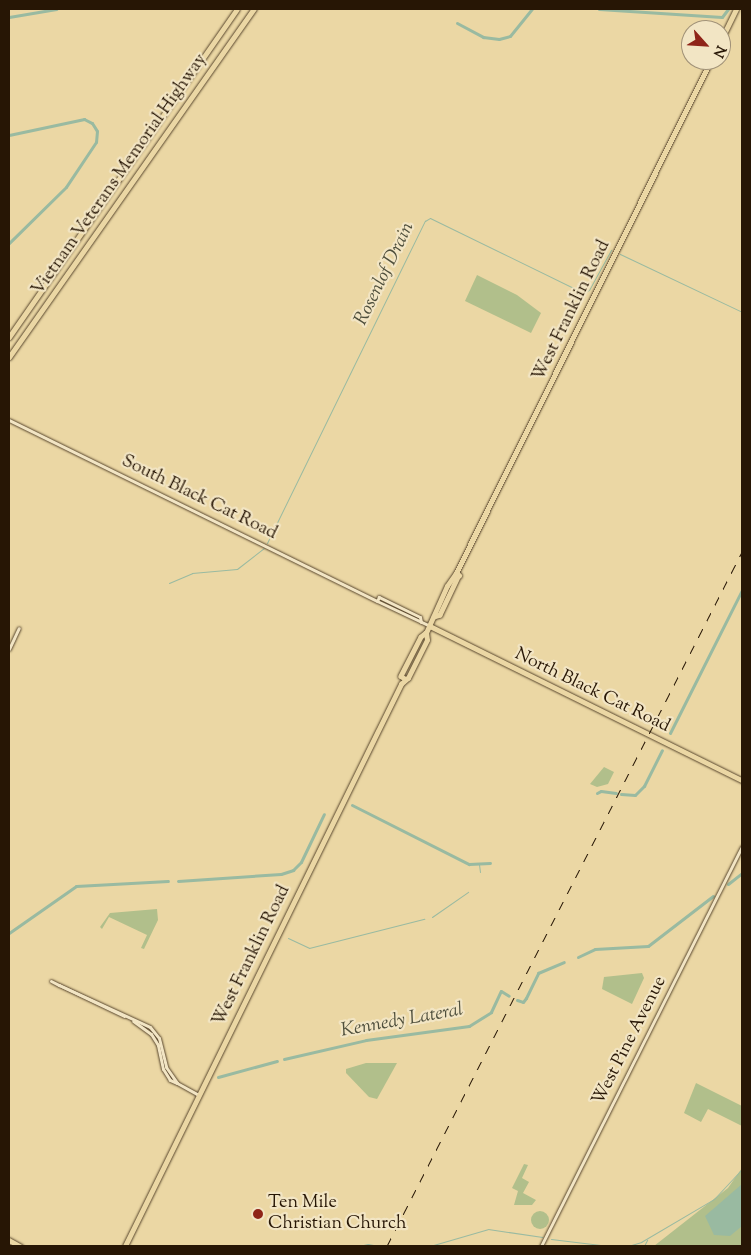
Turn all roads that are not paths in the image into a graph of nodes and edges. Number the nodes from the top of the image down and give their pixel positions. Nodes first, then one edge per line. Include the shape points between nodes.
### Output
1 (238, 9) edge
2 (254, 9) edge
3 (706, 70) edge
4 (9, 337) edge
5 (9, 357) edge
6 (9, 420) edge
7 (377, 600) junction
8 (421, 622) junction
9 (430, 626) junction
10 (19, 628) dead end
11 (9, 649) edge
12 (742, 780) edge
13 (742, 847) edge
14 (51, 981) dead end
15 (199, 1096) junction
16 (9, 1240) edge
17 (20, 1246) edge
18 (125, 1246) edge
19 (541, 1246) edge

1 - 4 highway, Vietnam Veterans Memorial Highway
2 - 5 highway, Vietnam Veterans Memorial Highway
3 - 9 main road, West Franklin Road via 456,573 459,575 440,615 434,617
6 - 7 street, South Black Cat Road
7 - 8 street, South Black Cat Road
7 - 8 street, South Black Cat Road via 379,597 420,617
8 - 9 street, South Black Cat Road
9 - 12 main road, North Black Cat Road
9 - 15 main road, West Franklin Road via 408,678 404,678
10 - 11 street
13 - 19 street, West Pine Avenue
14 - 15 street via 124,1016 151,1034 170,1080
15 - 18 main road, West Franklin Road
16 - 17 main road

